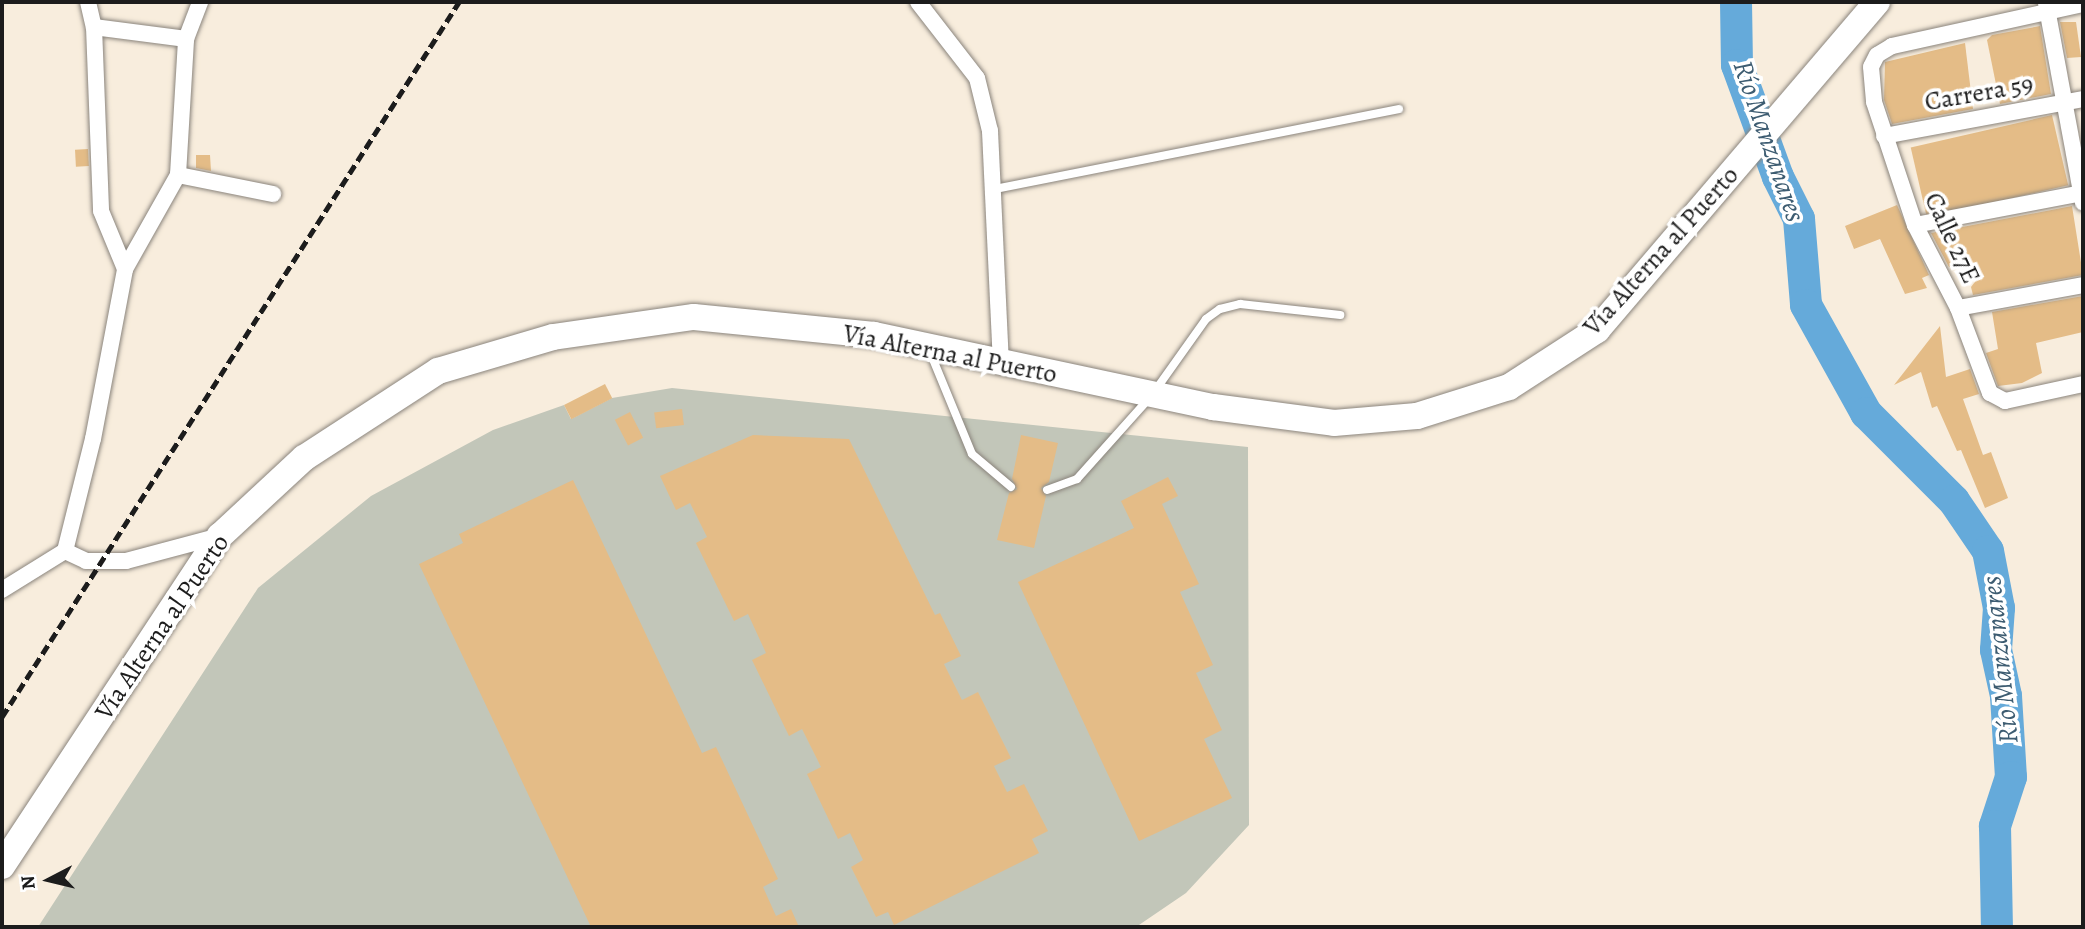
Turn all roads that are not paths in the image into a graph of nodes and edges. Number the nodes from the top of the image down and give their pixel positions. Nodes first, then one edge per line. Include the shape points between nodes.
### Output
1 (88, 2) edge
2 (200, 2) edge
3 (918, 2) edge
4 (1877, 2) edge
5 (2083, 4) edge
6 (2046, 7) edge
7 (94, 27) junction
8 (186, 38) junction
9 (2083, 99) edge
10 (2063, 103) junction
11 (1399, 109) dead end
12 (1884, 135) junction
13 (178, 175) junction
14 (990, 190) junction
15 (273, 194) dead end
16 (2083, 196) edge
17 (1915, 225) junction
18 (125, 269) junction
19 (2083, 285) edge
20 (1958, 308) junction
21 (1340, 315) dead end
22 (928, 347) junction
23 (1001, 363) junction
24 (2083, 384) edge
25 (1152, 395) junction
26 (1011, 486) dead end
27 (1047, 490) dead end
28 (220, 536) junction
29 (65, 551) junction
30 (2, 590) edge
31 (2, 866) edge

1 - 7 street
2 - 8 street
3 - 14 street via 977,78 990,131
4 - 25 main road, Vía Alterna al Puerto via 1597,330 1509,387 1417,416 1334,423
5 - 6 street, Calle 27E
6 - 10 street
6 - 12 street, Calle 27E via 1892,46 1877,55 1871,67 1874,102
7 - 8 street
7 - 18 street via 101,211
8 - 13 street
9 - 10 street, Carrera 59
10 - 12 street, Carrera 59
10 - 16 street
11 - 14 lane
12 - 17 street, Calle 27E
13 - 15 street
13 - 18 street
14 - 23 street
16 - 17 street
17 - 20 street, Calle 27E
18 - 29 street via 93,439
19 - 20 street
20 - 24 street, Calle 27E via 1990,393 2005,401
21 - 25 lane via 1240,303 1220,309 1206,319
22 - 23 main road, Vía Alterna al Puerto
22 - 26 lane via 972,454
22 - 28 main road, Vía Alterna al Puerto via 874,335 694,317 553,337 438,370 304,458
23 - 25 main road, Vía Alterna al Puerto
25 - 27 lane via 1077,479
28 - 29 street via 126,561 86,561
28 - 31 main road, Vía Alterna al Puerto
29 - 30 street

